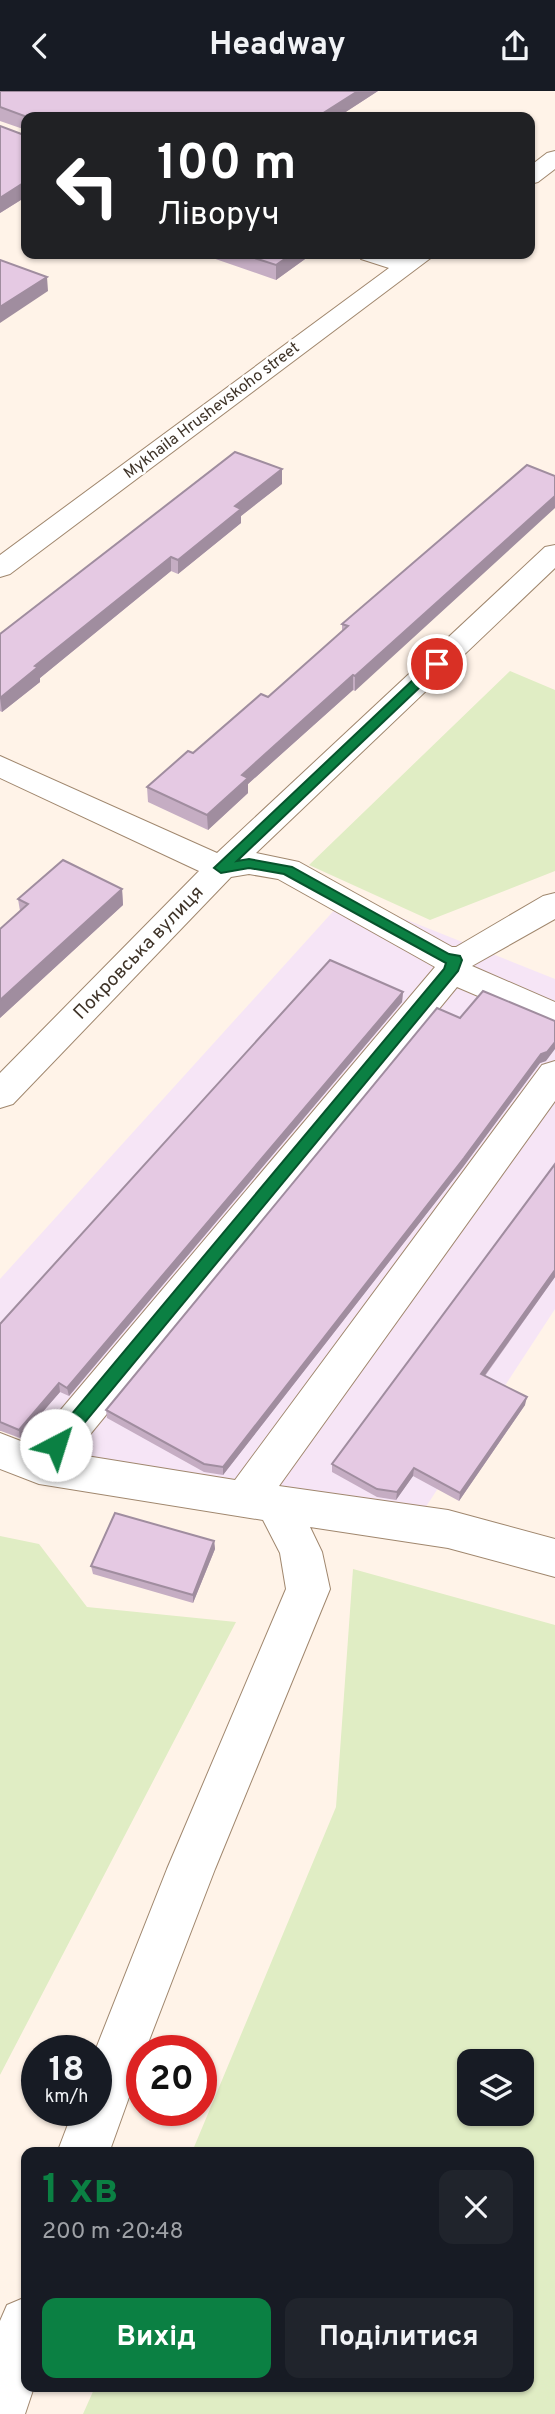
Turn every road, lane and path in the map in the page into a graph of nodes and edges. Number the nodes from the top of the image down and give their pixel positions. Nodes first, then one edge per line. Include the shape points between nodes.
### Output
1 (415, 260) edge
2 (555, 553) edge
3 (0, 568) edge
4 (0, 766) edge
5 (221, 868) junction
6 (555, 904) edge
7 (453, 965) junction
8 (555, 1016) edge
9 (555, 1074) edge
10 (0, 1095) edge
11 (0, 1451) edge
12 (38, 1465) junction
13 (260, 1501) junction
14 (555, 1558) edge
15 (85, 2147) edge
16 (21, 2339) edge
17 (0, 2408) edge

1 - 3 street, Mykhaila Hrushevskoho street
2 - 5 street, Покровська вулиця
4 - 5 street
5 - 7 street via 249,863 287,870
5 - 10 street, Покровська вулиця
6 - 7 street
7 - 8 street
7 - 12 street
9 - 13 street
11 - 12 street
12 - 13 street
13 - 14 street via 448,1529
13 - 15 street via 301,1552 308,1589 141,1992
16 - 17 street

